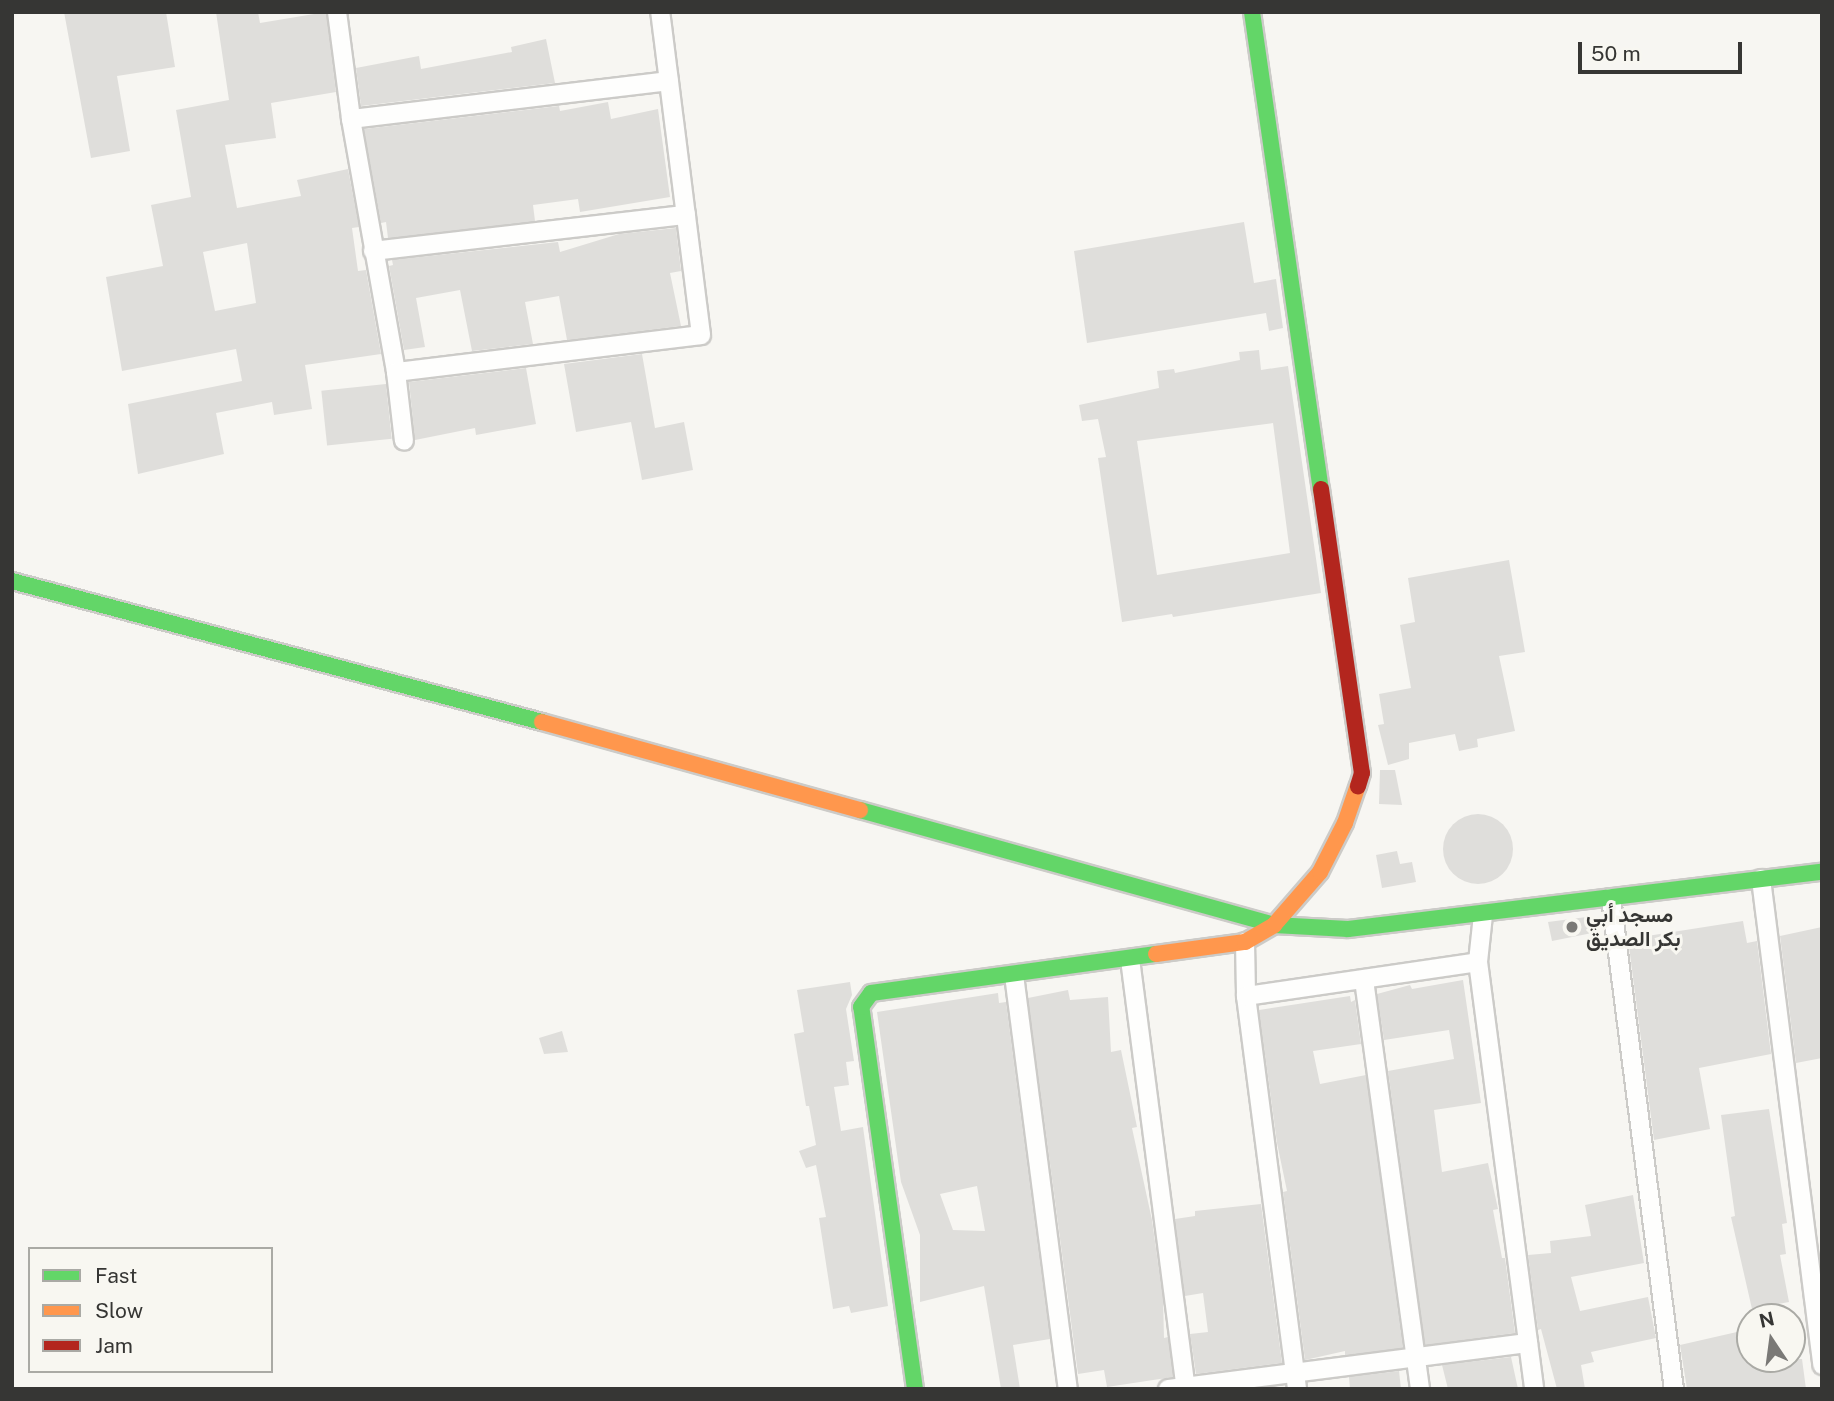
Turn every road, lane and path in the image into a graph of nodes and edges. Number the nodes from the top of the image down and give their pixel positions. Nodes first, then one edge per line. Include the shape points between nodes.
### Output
1 (337, 12) edge
2 (660, 12) edge
3 (1252, 12) edge
4 (669, 81) junction
5 (351, 120) junction
6 (686, 215) junction
7 (373, 251) junction
8 (396, 372) junction
9 (404, 440) dead end
10 (12, 581) edge
11 (1822, 872) edge
12 (1761, 879) junction
13 (1611, 898) junction
14 (1483, 915) junction
15 (1274, 925) junction
16 (1245, 942) junction
17 (1130, 958) junction
18 (1478, 962) junction
19 (1014, 975) junction
20 (1364, 980) junction
21 (1246, 996) junction
22 (1528, 1343) junction
23 (1415, 1357) junction
24 (1822, 1364) edge
25 (1296, 1381) edge
26 (1179, 1388) edge
27 (915, 1389) edge
28 (1068, 1389) edge
29 (1420, 1389) edge
30 (1534, 1389) edge
31 (1674, 1389) edge

1 - 5 street
2 - 4 street
3 - 15 street via 1362,772 1345,823 1320,872
4 - 5 street
4 - 6 street
5 - 7 street
6 - 7 street
6 - 8 street via 702,335
7 - 8 street
8 - 9 street
10 - 15 street via 414,686
11 - 12 street
12 - 13 street
12 - 24 street
13 - 14 street
13 - 31 street
14 - 15 street via 1348,929
14 - 18 street
15 - 16 street
16 - 17 street
16 - 21 street
17 - 19 street
17 - 26 street
18 - 20 street
18 - 22 street
19 - 27 street via 871,993 861,1007
19 - 28 street
20 - 21 street
20 - 23 street
21 - 25 street
22 - 23 street
22 - 30 street
23 - 25 street
23 - 29 street
25 - 26 street

